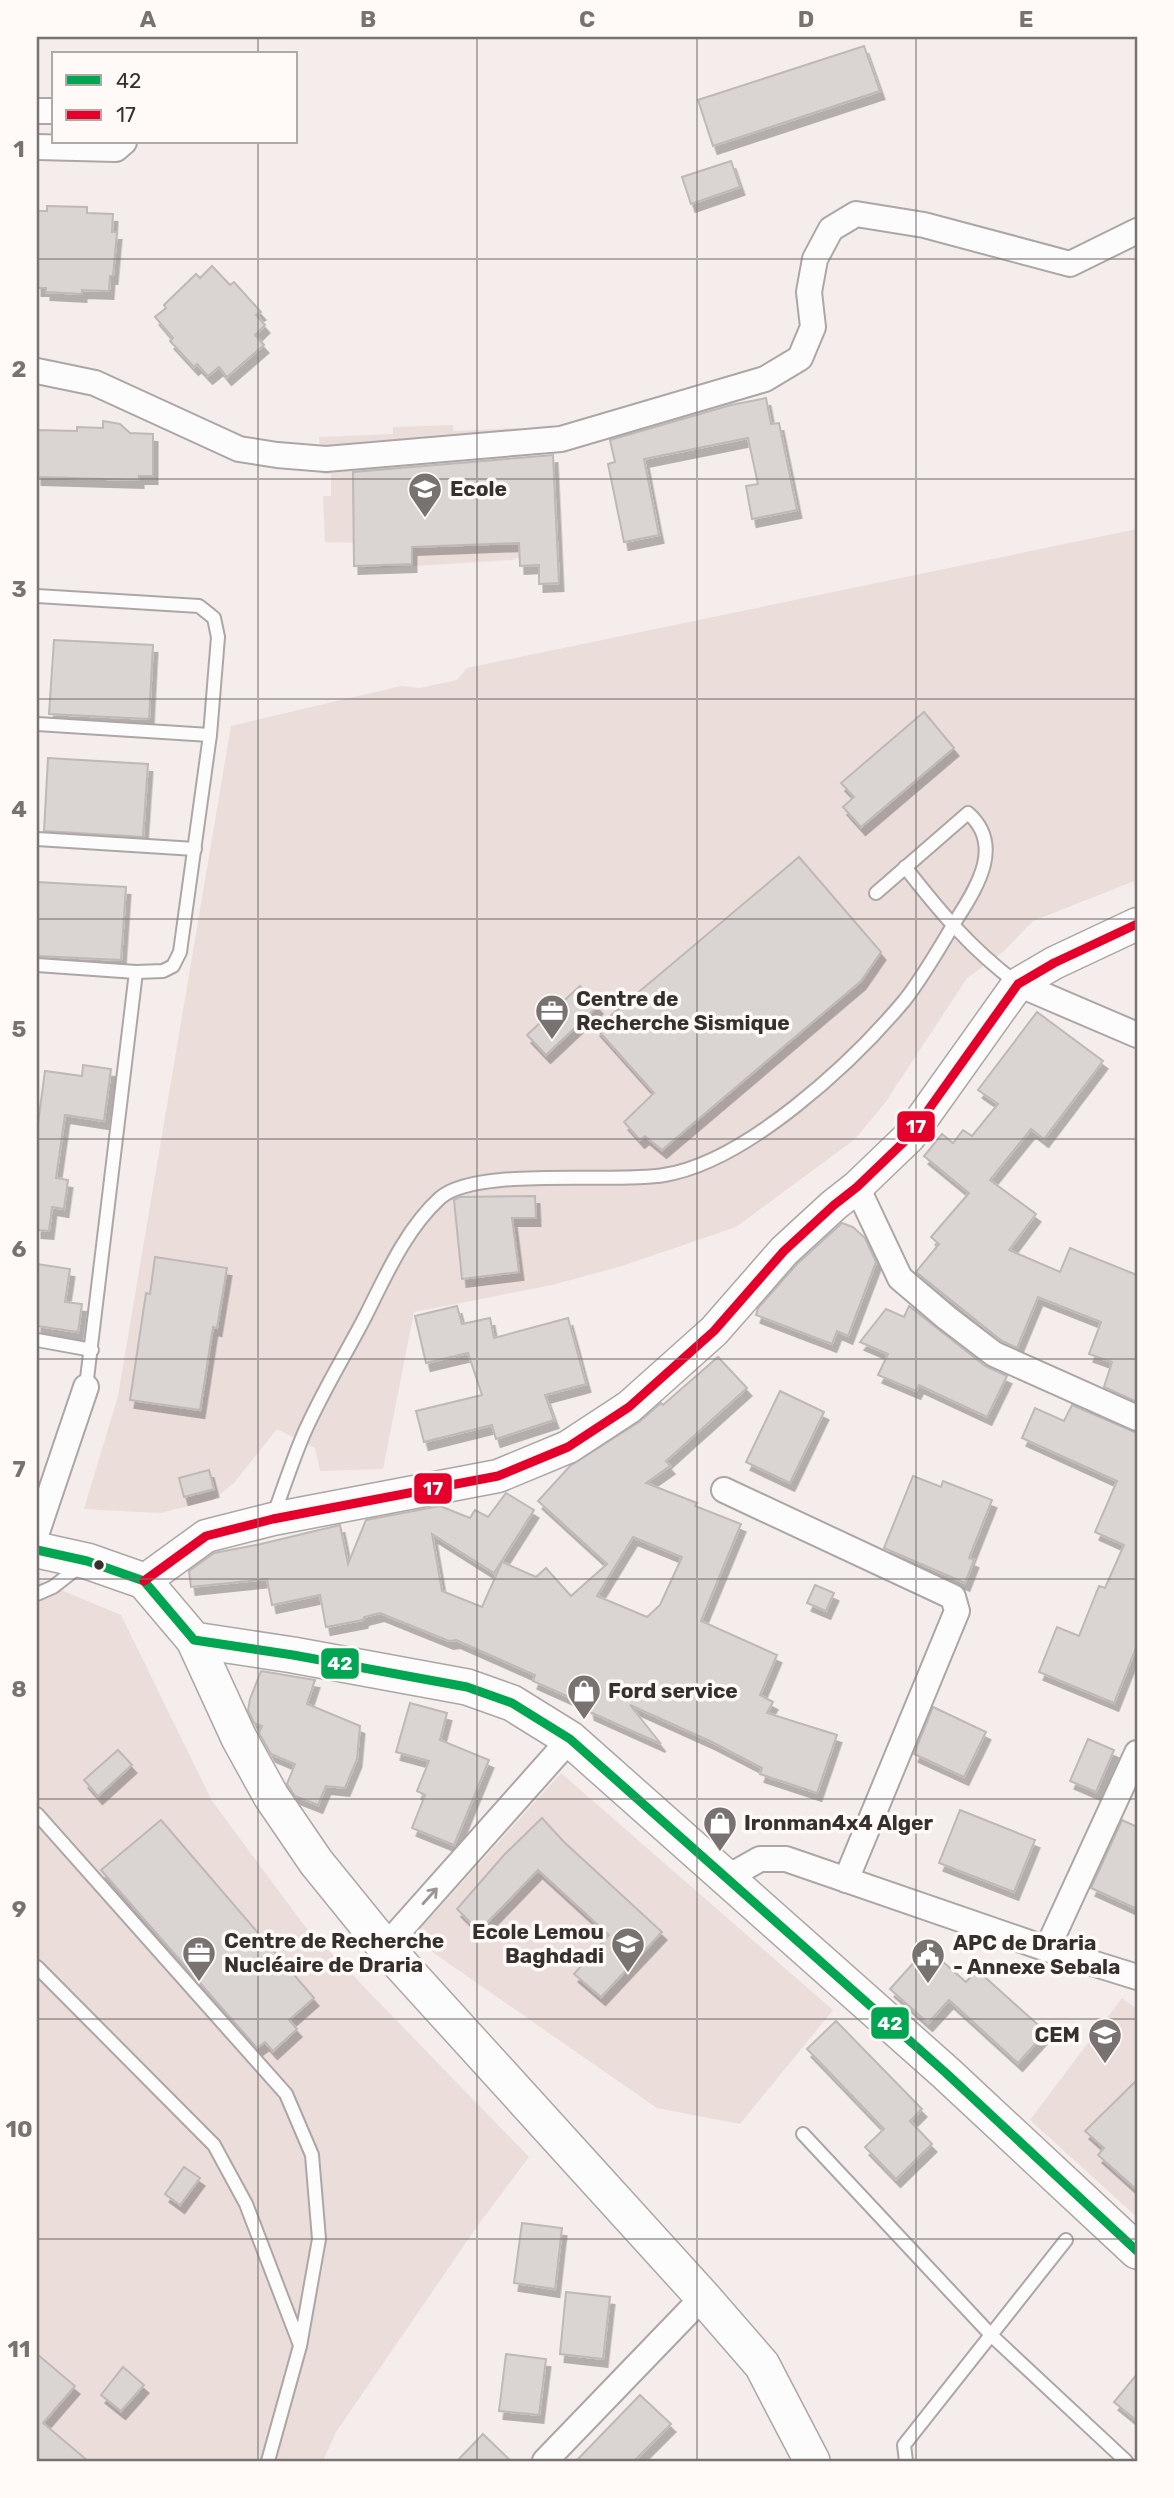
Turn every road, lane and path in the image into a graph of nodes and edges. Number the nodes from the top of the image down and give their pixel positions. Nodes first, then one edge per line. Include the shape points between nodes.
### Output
1 (122, 144) edge
2 (37, 147) edge
3 (1137, 231) edge
4 (37, 371) edge
5 (37, 596) edge
6 (37, 724) edge
7 (210, 735) junction
8 (37, 839) edge
9 (195, 849) junction
10 (905, 867) junction
11 (876, 892) dead end
12 (1137, 924) edge
13 (952, 926) junction
14 (37, 965) edge
15 (136, 972) junction
16 (1018, 984) junction
17 (1137, 1035) edge
18 (857, 1187) junction
19 (37, 1340) edge
20 (92, 1350) junction
21 (86, 1387) joint
22 (1137, 1418) edge
23 (724, 1490) dead end
24 (273, 1518) junction
25 (37, 1532) edge
26 (37, 1550) edge
27 (87, 1561) junction
28 (144, 1581) junction
29 (37, 1594) edge
30 (194, 1640) junction
31 (570, 1739) junction
32 (1137, 1753) edge
33 (37, 1814) edge
34 (728, 1877) junction
35 (846, 1880) junction
36 (385, 1947) junction
37 (1047, 1949) junction
38 (37, 1967) edge
39 (1137, 1977) edge
40 (803, 2134) dead end
41 (1066, 2240) dead end
42 (1137, 2251) edge
43 (703, 2297) junction
44 (992, 2336) junction
45 (300, 2346) junction
46 (268, 2461) edge
47 (545, 2461) edge
48 (812, 2461) edge
49 (906, 2461) edge
50 (1126, 2461) edge

1 - 2 street via 116,149
3 - 4 street via 1070,264 924,225 856,214 831,229 815,259 809,292 813,327 800,358 765,379 561,439 326,459 278,455 239,449 95,383
5 - 7 lane via 199,606 214,618 219,638
6 - 7 lane
7 - 9 lane
8 - 9 lane
9 - 15 lane via 180,951 173,966
10 - 11 lane
10 - 13 lane
10 - 13 lane via 968,813 976,820 986,837 987,857
12 - 16 street
13 - 16 lane
13 - 24 lane via 905,1000 863,1045 759,1135 706,1163 665,1175 475,1183 442,1196 419,1220 393,1261 300,1441
14 - 15 lane
15 - 20 lane
16 - 17 street
16 - 18 street via 909,1137
18 - 22 street via 900,1278 947,1318 995,1354
18 - 24 street via 785,1251 714,1331 629,1407 568,1447 498,1476
19 - 20 lane
20 - 21 lane
21 - 25 street
23 - 35 street via 953,1597 956,1604 957,1611
24 - 28 street via 206,1536
26 - 27 main road
27 - 28 main road
27 - 29 lane
28 - 30 main road
30 - 31 main road via 467,1687 512,1703
30 - 36 main road via 271,1796 316,1862
31 - 34 main road
36 -> 31 street
32 - 37 street
33 - 45 lane via 286,2094 312,2155 319,2239
34 - 35 street via 760,1859 786,1859
34 - 42 main road
35 - 37 street
36 - 43 main road
37 - 39 street
38 - 45 lane via 214,2146 246,2204
40 - 44 lane
41 - 44 lane
43 - 47 street
43 - 48 main road via 762,2365
44 - 49 lane via 904,2445
44 - 50 lane
45 - 46 lane

